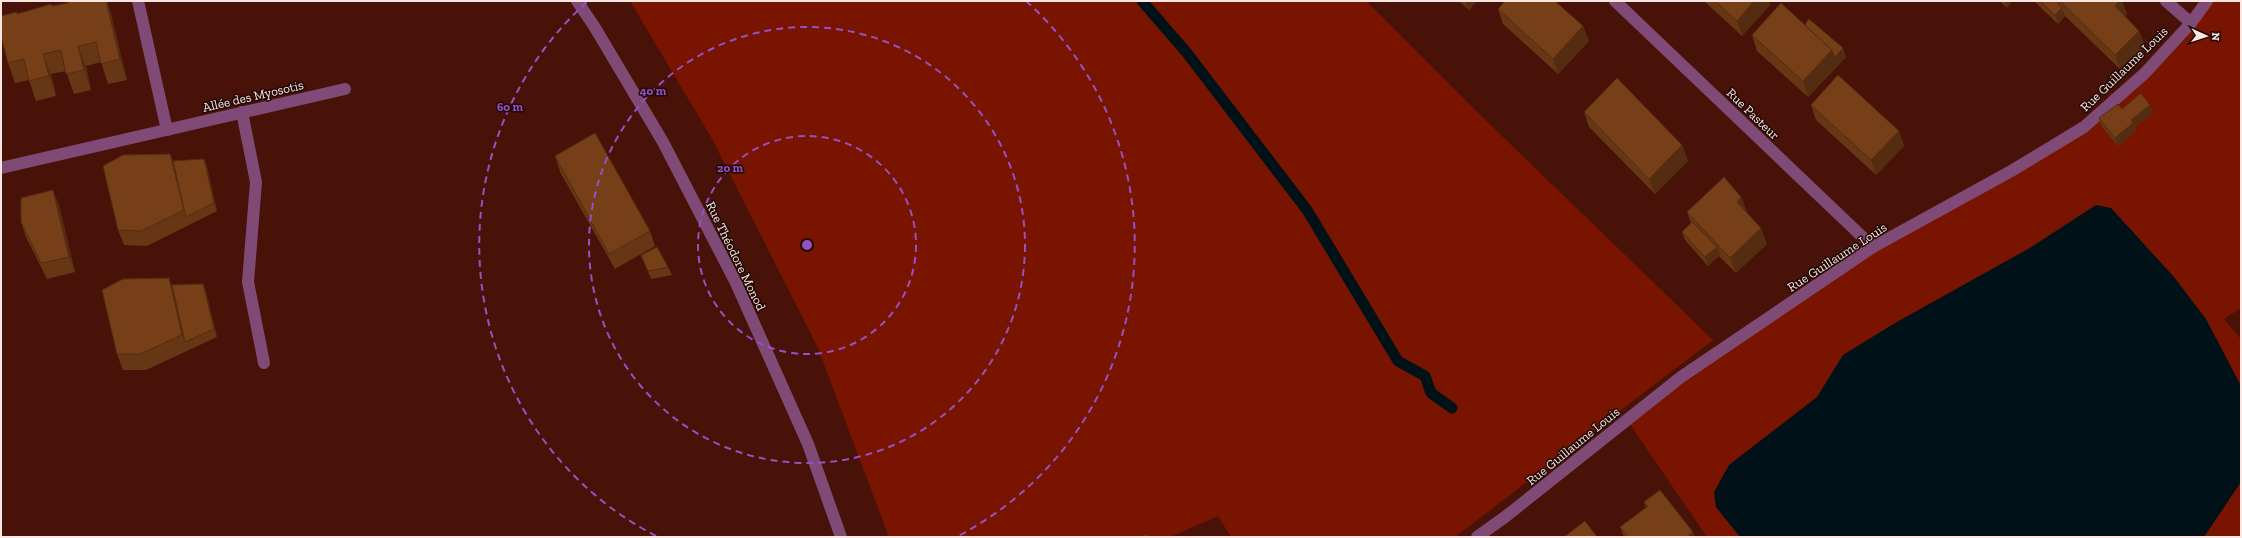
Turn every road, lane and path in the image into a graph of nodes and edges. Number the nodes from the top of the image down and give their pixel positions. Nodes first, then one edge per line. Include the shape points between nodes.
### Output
1 (138, 1) edge
2 (577, 1) edge
3 (1615, 1) edge
4 (2166, 1) edge
5 (2207, 1) edge
6 (2191, 23) junction
7 (345, 89) dead end
8 (242, 112) junction
9 (167, 130) junction
10 (1, 168) edge
11 (1873, 248) junction
12 (264, 363) dead end
13 (841, 537) edge
14 (1478, 537) edge

1 - 9 street
2 - 13 street, Rue Théodore Monod via 663,142 736,283 808,444
3 - 11 street, Rue Pasteur
4 - 6 street
5 - 6 street, Rue Guillaume Louis
6 - 11 street, Rue Guillaume Louis via 2145,72 2084,127
7 - 8 street, Allée des Myosotis
8 - 9 street, Allée des Myosotis
8 - 12 street via 256,182 248,282
9 - 10 street, Allée des Myosotis
11 - 14 street, Rue Guillaume Louis via 1681,377

